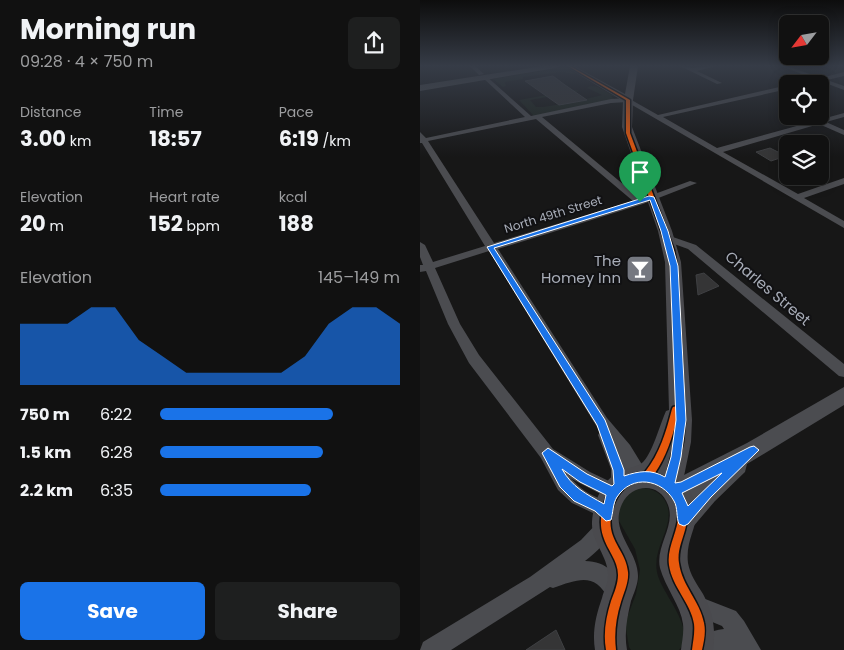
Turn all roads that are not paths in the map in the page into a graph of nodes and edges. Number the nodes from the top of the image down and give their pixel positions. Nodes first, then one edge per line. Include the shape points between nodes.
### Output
1 (508, 96) edge
2 (622, 96) edge
3 (629, 96) edge
4 (747, 96) edge
5 (628, 100) junction
6 (844, 115) edge
7 (534, 117) junction
8 (656, 117) junction
9 (829, 119) edge
10 (809, 125) edge
11 (827, 125) edge
12 (844, 133) edge
13 (421, 138) edge
14 (716, 151) junction
15 (844, 181) edge
16 (693, 183) dead end
17 (652, 197) junction
18 (796, 198) junction
19 (640, 202) junction
20 (844, 226) edge
21 (667, 238) junction
22 (420, 245) edge
23 (490, 247) junction
24 (424, 268) edge
25 (844, 372) edge
26 (844, 395) edge
27 (602, 423) junction
28 (754, 450) junction
29 (548, 453) junction
30 (634, 493) junction
31 (684, 520) junction
32 (537, 584) junction
33 (618, 596) junction
34 (694, 605) junction
35 (431, 650) edge
36 (611, 650) edge
37 (697, 650) edge
38 (702, 650) edge
39 (745, 650) edge
40 (750, 650) edge

1 - 7 street
2 - 5 main road
3 - 5 main road
4 - 8 street
5 - 7 street
5 - 8 street
5 - 17 main road via 628,133
6 - 9 street
7 - 13 street
7 - 19 street
8 - 14 street
10 - 14 street
11 - 12 street
13 - 23 street
14 - 18 street
15 - 18 street
16 - 17 street, North 49th Street
17 - 19 street, North 49th Street
17 - 21 main road
18 - 20 street
19 - 23 street, North 49th Street
21 - 25 street, Charles Street via 692,247
21 - 30 main road via 674,266 681,420 679,442
22 - 24 street
23 - 24 street, North 49th Street
23 - 27 street
24 - 29 street via 474,359
26 - 28 street
27 - 30 street via 619,470
27 - 30 street via 624,450
28 - 30 street via 682,488
28 - 31 street via 707,493
29 - 30 street via 584,478
29 - 30 street via 564,484 578,497 599,507
30 - 31 main road via 682,507
30 - 32 street via 588,547
30 - 33 main road via 607,535 621,560 623,576
31 - 34 main road via 672,554 680,582
32 - 33 street via 573,571 592,570 608,579
32 - 35 street
33 - 36 main road via 608,636
34 - 37 main road via 700,624
34 - 40 street via 728,618
38 - 39 street via 723,639

